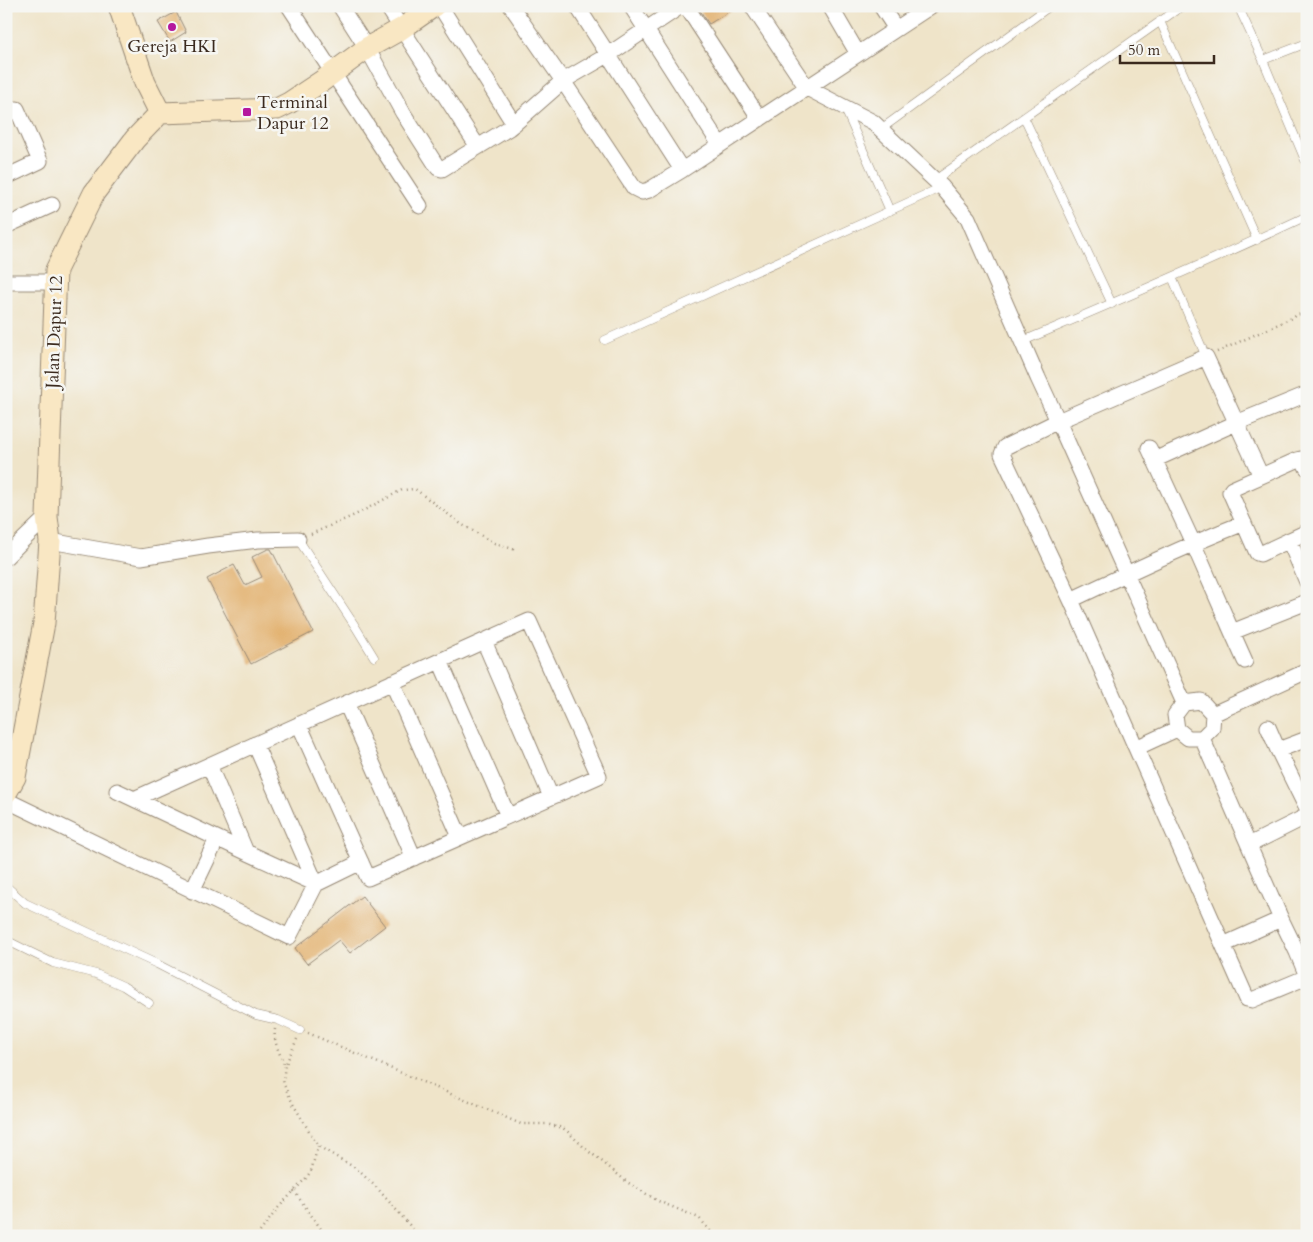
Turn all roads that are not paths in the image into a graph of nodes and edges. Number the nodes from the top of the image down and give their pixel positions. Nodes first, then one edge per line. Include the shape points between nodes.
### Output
1 (119, 6) edge
2 (289, 6) edge
3 (340, 6) edge
4 (387, 6) edge
5 (434, 6) edge
6 (440, 6) edge
7 (511, 6) edge
8 (577, 6) edge
9 (631, 6) edge
10 (681, 6) edge
11 (686, 6) edge
12 (752, 6) edge
13 (830, 6) edge
14 (881, 6) edge
15 (930, 6) edge
16 (1050, 6) edge
17 (1182, 6) edge
18 (1238, 6) edge
19 (1160, 22) junction
20 (401, 28) junction
21 (896, 29) junction
22 (646, 30) junction
23 (1307, 43) edge
24 (367, 48) junction
25 (608, 54) junction
26 (858, 54) junction
27 (1263, 60) junction
28 (333, 73) junction
29 (563, 81) junction
30 (807, 88) junction
31 (844, 107) junction
32 (6, 114) edge
33 (160, 114) junction
34 (1024, 117) junction
35 (760, 119) junction
36 (514, 124) junction
37 (881, 129) junction
38 (720, 145) junction
39 (478, 148) junction
40 (1307, 165) edge
41 (682, 170) junction
42 (6, 176) edge
43 (939, 183) junction
44 (52, 205) dead end
45 (420, 206) dead end
46 (890, 211) junction
47 (1307, 216) edge
48 (6, 226) edge
49 (1257, 240) junction
50 (1172, 277) junction
51 (6, 282) edge
52 (55, 282) junction
53 (1112, 304) junction
54 (605, 340) dead end
55 (1022, 341) junction
56 (1206, 357) junction
57 (1307, 394) edge
58 (1058, 421) junction
59 (1236, 423) junction
60 (1307, 468) edge
61 (1261, 476) junction
62 (47, 517) junction
63 (1244, 523) junction
64 (1307, 532) edge
65 (298, 539) joint
66 (1289, 540) junction
67 (50, 541) junction
68 (1194, 543) junction
69 (6, 557) edge
70 (1126, 573) junction
71 (1307, 582) edge
72 (1071, 600) junction
73 (1307, 602) edge
74 (1232, 632) junction
75 (484, 641) junction
76 (374, 657) dead end
77 (440, 661) junction
78 (1245, 661) dead end
79 (1307, 671) edge
80 (392, 682) junction
81 (1184, 703) junction
82 (346, 704) junction
83 (1213, 714) junction
84 (299, 724) junction
85 (1268, 727) dead end
86 (1177, 729) junction
87 (1202, 738) junction
88 (1307, 739) edge
89 (255, 744) junction
90 (1136, 748) junction
91 (1278, 750) junction
92 (209, 765) junction
93 (117, 791) dead end
94 (6, 793) edge
95 (550, 797) junction
96 (134, 799) junction
97 (6, 800) edge
98 (1306, 808) edge
99 (508, 816) junction
100 (460, 837) junction
101 (217, 839) junction
102 (1249, 845) junction
103 (246, 852) junction
104 (414, 858) junction
105 (361, 862) junction
106 (316, 884) junction
107 (6, 886) edge
108 (192, 891) junction
109 (1281, 919) junction
110 (6, 940) edge
111 (1223, 945) junction
112 (1307, 977) edge
113 (149, 1003) dead end
114 (300, 1030) road end

1 - 33 street via 145,83
2 - 28 street
3 - 24 street
4 - 20 street
5 - 20 street
6 - 36 street
7 - 29 street
8 - 25 street
9 - 22 street
10 - 22 street
11 - 35 street
12 - 30 street
13 - 26 street
14 - 21 street
15 - 21 street
16 - 37 lane
17 - 19 lane
18 - 27 lane
19 - 34 lane
19 - 49 lane
20 - 24 street
20 - 39 street
21 - 26 street
22 - 25 street
22 - 38 street
23 - 27 lane
24 - 28 street
24 - 39 street via 438,168 442,169
25 - 29 street
25 - 41 street
26 - 30 street
27 - 40 lane
28 - 33 street via 277,109
28 - 45 street
29 - 36 street
29 - 41 street via 634,188 642,192 649,190
30 - 31 street
30 - 35 street
31 - 37 street
31 - 46 lane
32 - 42 street via 17,109 40,161
33 - 52 street, Jalan Dapur 12 via 135,139 94,194 56,270
34 - 43 lane
34 - 53 lane
35 - 38 street
36 - 39 street
37 - 43 street
38 - 41 street
43 - 46 lane
43 - 55 street via 968,218
44 - 48 street
46 - 54 lane
47 - 49 lane
49 - 50 lane
50 - 53 lane
50 - 56 lane
51 - 52 street
52 - 62 street, Jalan Dapur 12
53 - 55 lane
55 - 58 street
56 - 58 street
56 - 59 street
57 - 59 street
58 - 70 street
58 - 72 street via 1005,447 1002,454
59 - 61 street
59 - 68 street via 1151,454
60 - 61 street via 1301,459
61 - 63 street via 1230,492
62 - 67 street, Jalan Dapur 12
62 - 69 street
63 - 66 street via 1257,553
63 - 68 street
64 - 66 street
65 - 67 street via 258,540 141,557
65 - 76 lane
66 - 71 street
67 - 94 street, Jalan Dapur 12 via 44,623 15,777
68 - 70 street
68 - 74 street
70 - 72 street
70 - 81 street
72 - 90 street
73 - 74 street
74 - 78 street
75 - 77 street
75 - 95 street
75 - 95 street via 529,621 599,776
77 - 80 street
77 - 99 street
79 - 83 street
80 - 82 street
80 - 100 street
81 - 83 street via 1201,701
81 - 86 street via 1176,715
82 - 84 street
82 - 104 street
83 - 87 street via 1212,728
84 - 89 street
84 - 105 street
85 - 91 street
86 - 87 street via 1188,738
86 - 90 street
87 - 102 street
88 - 91 street
89 - 92 street
89 - 106 street
90 - 111 street
91 - 98 street
92 - 96 street
92 - 103 street
93 - 96 street
95 - 99 street
96 - 101 street
97 - 108 street
98 - 102 street
99 - 100 street
100 - 104 street
101 - 103 street
101 - 108 street
102 - 109 street
103 - 106 street
104 - 105 street via 368,878
105 - 106 street
106 - 108 street via 289,937
107 - 114 lane via 25,903 256,1015
109 - 111 street
109 - 112 street
110 - 113 lane via 53,962 96,974
111 - 112 street via 1250,1000

